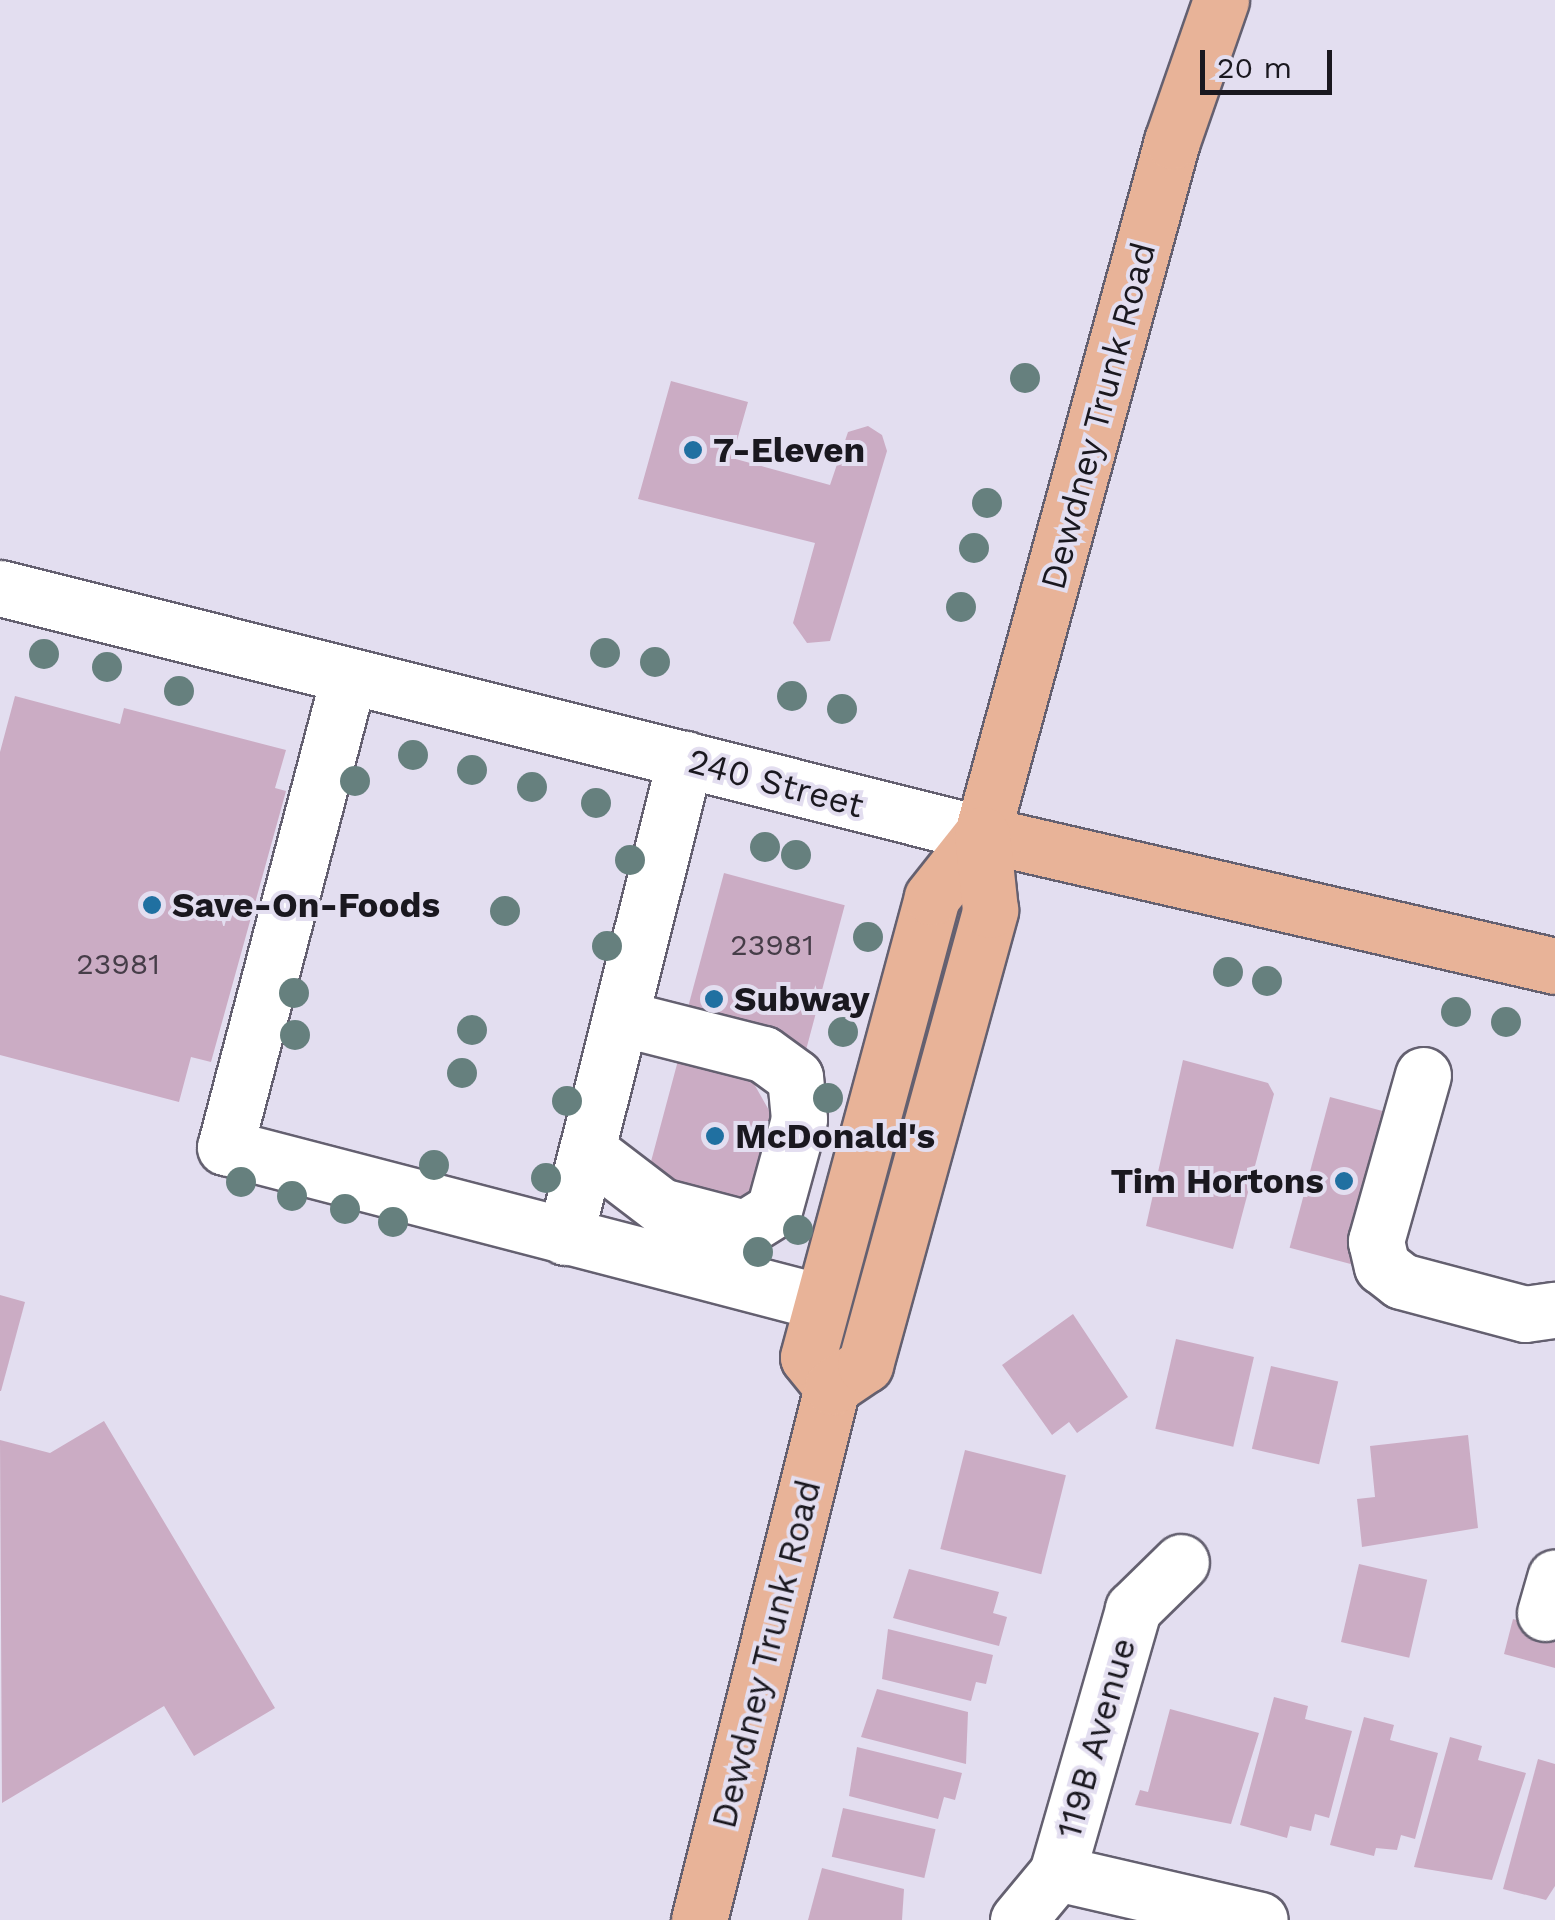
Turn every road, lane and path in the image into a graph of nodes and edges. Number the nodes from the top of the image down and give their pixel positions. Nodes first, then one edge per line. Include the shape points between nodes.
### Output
1 (1221, 0) edge
2 (0, 588) edge
3 (348, 678) junction
4 (686, 759) junction
5 (982, 834) junction
6 (1555, 966) edge
7 (621, 1018) junction
8 (1423, 1076) dead end
9 (589, 1151) junction
10 (565, 1237) junction
11 (821, 1302) junction
12 (1555, 1310) edge
13 (832, 1387) junction
14 (1181, 1562) dead end
15 (1057, 1873) junction
16 (699, 1920) edge
17 (1018, 1920) edge
18 (1260, 1920) edge

1 - 5 main road, Dewdney Trunk Road via 1172,141
2 - 3 street, 240 Street
3 - 4 street, 240 Street
3 - 10 street via 226,1148
4 - 5 street, 240 Street
4 - 7 street
5 - 6 main road, 240 Street
5 - 11 main road, Dewdney Trunk Road via 932,897
5 - 13 main road, Dewdney Trunk Road via 990,910 864,1366
7 - 9 street
7 - 9 street via 764,1054 795,1077 799,1118 774,1210 745,1228 662,1206
8 - 12 street via 1376,1241 1382,1266 1401,1282 1525,1314
9 - 10 street
10 - 11 street
11 - 13 main road, Dewdney Trunk Road via 808,1357
13 - 16 main road, Dewdney Trunk Road
14 - 15 street, 119B Avenue via 1132,1609
15 - 17 street
15 - 18 street

